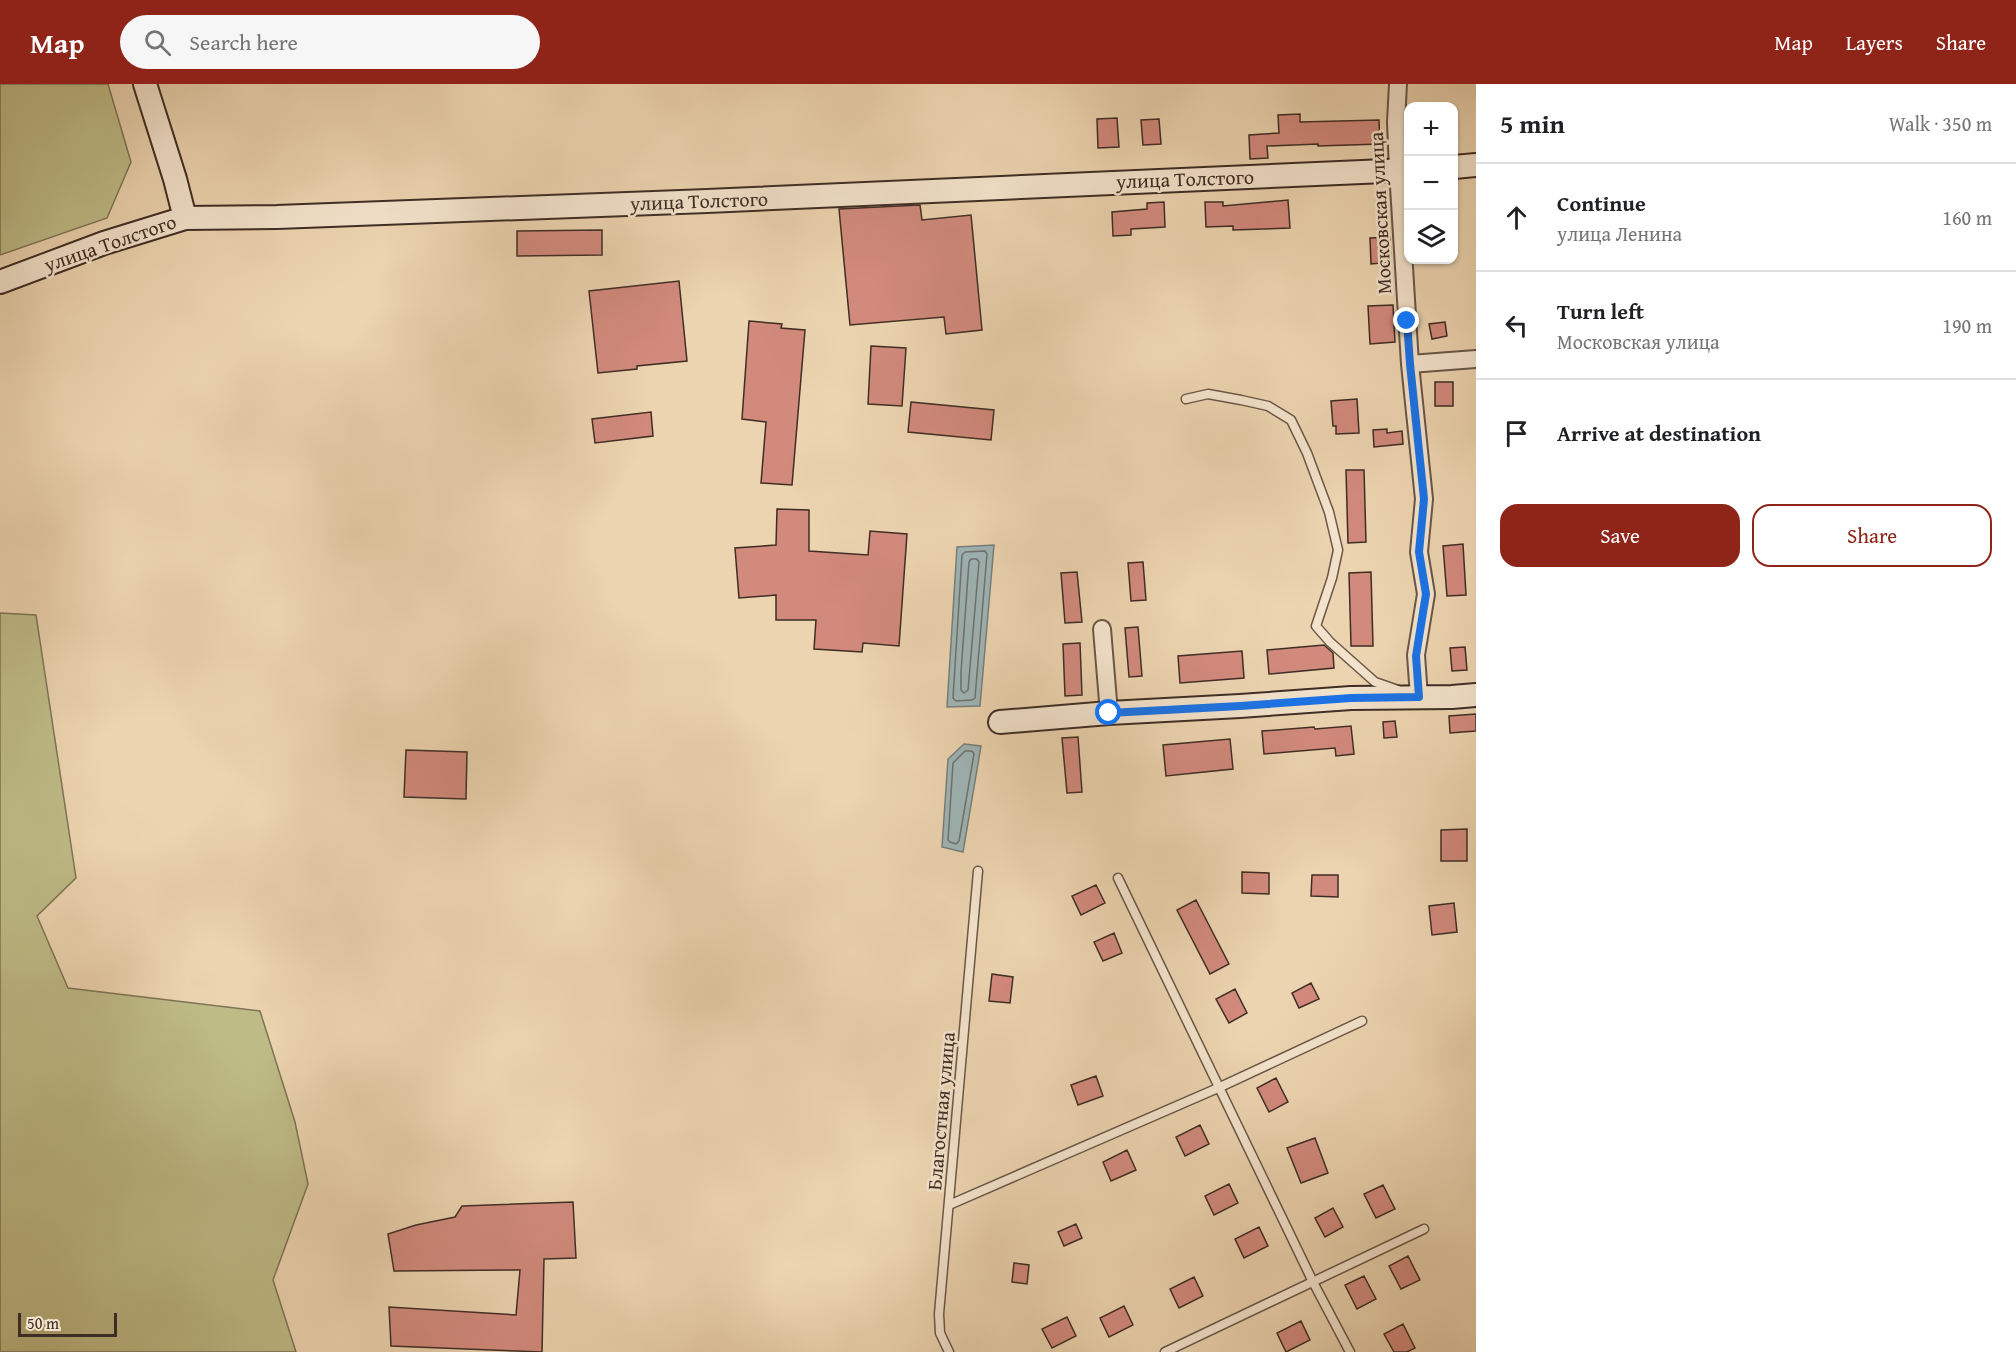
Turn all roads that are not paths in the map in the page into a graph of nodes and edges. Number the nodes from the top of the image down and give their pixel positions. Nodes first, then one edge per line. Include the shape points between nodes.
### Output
1 (145, 84) edge
2 (1398, 84) edge
3 (1476, 165) edge
4 (1458, 167) edge
5 (1403, 170) edge
6 (185, 218) junction
7 (0, 282) edge
8 (1476, 359) edge
9 (1410, 364) junction
10 (1186, 399) dead end
11 (1102, 629) dead end
12 (1476, 695) edge
13 (1419, 697) junction
14 (1109, 713) junction
15 (1000, 722) dead end
16 (978, 871) dead end
17 (1118, 878) dead end
18 (1362, 1021) dead end
19 (1218, 1088) junction
20 (949, 1205) junction
21 (1424, 1229) dead end
22 (1313, 1282) junction
23 (949, 1352) edge
24 (1165, 1352) edge
25 (1350, 1352) edge

1 - 6 street
2 - 5 street, Московская улица via 1396,122
3 - 4 street
5 - 6 street, улица Толстого via 707,201
5 - 9 street, Московская улица
6 - 7 street, улица Толстого
8 - 9 street
9 - 13 street, Московская улица via 1424,499 1419,552 1426,594 1416,656
10 - 13 lane via 1208,394 1240,400 1268,406 1291,420 1329,512 1338,550 1316,627 1375,682
11 - 14 street
12 - 13 street
13 - 14 street
14 - 15 street
16 - 20 lane, Благостная улица
17 - 19 lane
18 - 19 lane
19 - 20 lane
19 - 22 lane
20 - 23 lane, Благостная улица via 939,1314 940,1333
21 - 22 lane
22 - 24 lane
22 - 25 lane

